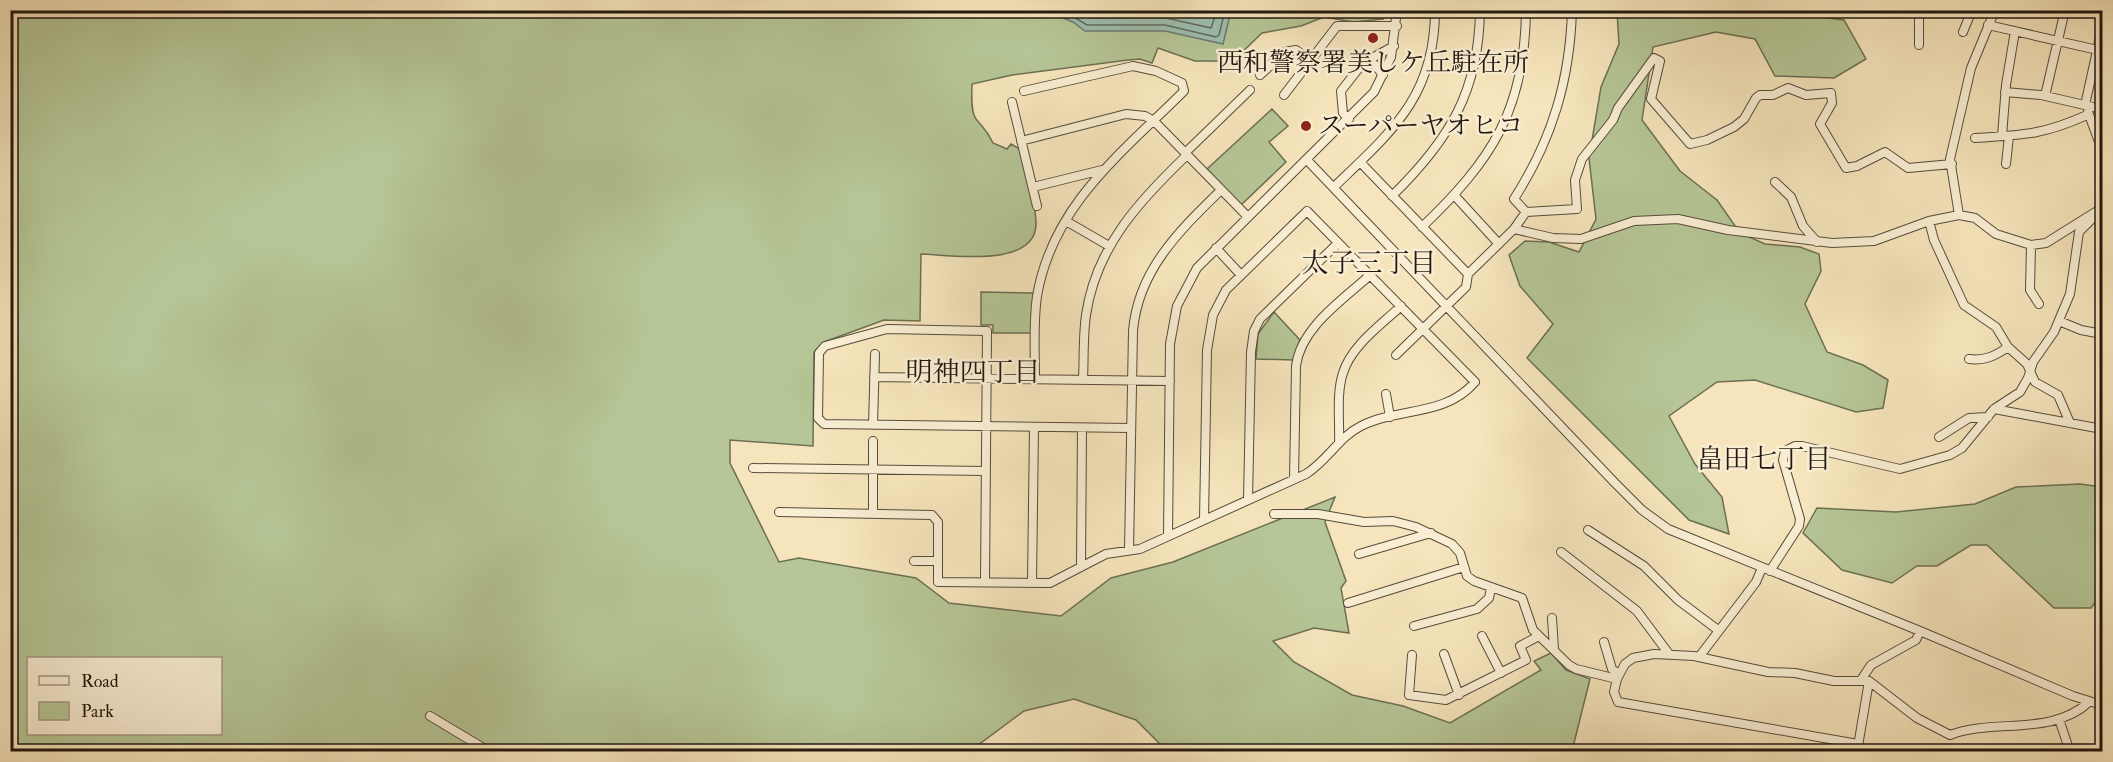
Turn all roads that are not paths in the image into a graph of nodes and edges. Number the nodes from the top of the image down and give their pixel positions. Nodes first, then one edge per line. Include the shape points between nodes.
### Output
1 (1397, 10) edge
2 (1435, 10) edge
3 (1480, 10) edge
4 (1526, 10) edge
5 (1572, 10) edge
6 (1919, 10) edge
7 (1972, 10) edge
8 (1995, 10) edge
9 (2065, 10) edge
10 (1988, 25) junction
11 (1397, 26) junction
12 (2103, 28) edge
13 (2015, 31) junction
14 (1963, 32) dead end
15 (2058, 41) junction
16 (1919, 45) dead end
17 (1394, 46) junction
18 (2100, 51) edge
19 (1310, 60) junction
20 (1366, 61) junction
21 (1260, 75) dead end
22 (1383, 75) junction
23 (1250, 90) dead end
24 (1024, 91) dead end
25 (2005, 92) junction
26 (1284, 94) dead end
27 (2045, 96) junction
28 (1012, 102) dead end
29 (2087, 105) junction
30 (2103, 109) edge
31 (2087, 115) junction
32 (1349, 119) junction
33 (1154, 121) junction
34 (2006, 136) junction
35 (1975, 138) dead end
36 (2103, 139) edge
37 (1021, 141) junction
38 (1186, 154) junction
39 (1307, 160) junction
40 (1360, 162) junction
41 (1952, 164) junction
42 (2006, 164) dead end
43 (1104, 169) junction
44 (1775, 182) dead end
45 (1033, 187) junction
46 (1334, 187) junction
47 (1221, 190) junction
48 (1392, 196) junction
49 (1455, 196) junction
50 (1037, 206) dead end
51 (2103, 208) edge
52 (1526, 212) junction
53 (1959, 215) junction
54 (1248, 217) junction
55 (1066, 221) junction
56 (1929, 221) junction
57 (1422, 227) junction
58 (1514, 229) junction
59 (1818, 242) junction
60 (1338, 243) junction
61 (1499, 244) junction
62 (2031, 245) junction
63 (1109, 246) junction
64 (1216, 248) junction
65 (1468, 274) junction
66 (1241, 275) junction
67 (1370, 275) junction
68 (2039, 304) dead end
69 (1401, 306) junction
70 (1447, 306) junction
71 (2102, 315) edge
72 (2059, 321) junction
73 (2103, 326) edge
74 (1423, 329) junction
75 (2103, 334) edge
76 (2008, 347) junction
77 (874, 354) dead end
78 (1396, 355) dead end
79 (1970, 359) dead end
80 (2031, 371) junction
81 (874, 376) junction
82 (987, 378) junction
83 (1035, 379) junction
84 (1083, 380) junction
85 (1132, 380) junction
86 (1170, 381) junction
87 (1386, 394) dead end
88 (1994, 409) junction
89 (1390, 417) junction
90 (1988, 417) junction
91 (2070, 423) junction
92 (873, 425) junction
93 (986, 426) junction
94 (1034, 427) junction
95 (1082, 428) junction
96 (1131, 428) junction
97 (2103, 429) edge
98 (1939, 437) dead end
99 (873, 441) dead end
100 (1339, 443) junction
101 (753, 468) dead end
102 (873, 469) junction
103 (986, 471) junction
104 (1294, 479) junction
105 (1248, 500) junction
106 (779, 512) dead end
107 (873, 514) junction
108 (1274, 514) dead end
109 (1204, 520) junction
110 (1588, 530) dead end
111 (1431, 533) junction
112 (1168, 536) junction
113 (1129, 550) junction
114 (1561, 552) dead end
115 (1359, 554) dead end
116 (914, 561) dead end
117 (938, 561) junction
118 (1081, 567) junction
119 (1464, 567) junction
120 (1766, 570) junction
121 (985, 582) junction
122 (1032, 583) junction
123 (1491, 588) junction
124 (1348, 603) dead end
125 (1552, 618) dead end
126 (1414, 626) dead end
127 (1718, 630) junction
128 (1920, 631) junction
129 (1482, 636) dead end
130 (1539, 636) junction
131 (1604, 642) dead end
132 (1554, 648) junction
133 (1444, 654) dead end
134 (1669, 654) junction
135 (1412, 656) dead end
136 (1699, 657) junction
137 (1502, 673) junction
138 (1618, 676) junction
139 (1865, 680) junction
140 (1459, 695) junction
141 (2089, 702) junction
142 (2103, 705) edge
143 (430, 716) dead end
144 (2059, 719) junction
145 (1858, 748) edge
146 (490, 752) edge
147 (2070, 752) edge

1 - 11 street
2 - 40 street via 1433,44 1418,92 1404,116
3 - 48 street via 1477,57 1464,102 1438,146
4 - 49 street via 1523,62 1506,121 1485,158
5 - 52 street via 1567,72 1557,112 1539,157 1514,199
6 - 16 street
7 - 14 street
8 - 10 street
9 - 15 street
10 - 13 street
10 - 41 street via 1961,105
11 - 17 street
11 - 19 street via 1337,26
12 - 18 street
13 - 15 street
13 - 25 street
15 - 18 street
15 - 27 street
17 - 20 street
17 - 22 street
18 - 29 street
19 - 21 street via 1296,50 1285,52
19 - 26 street
20 - 22 street
20 - 32 street via 1340,96 1343,112
22 - 32 street
23 - 38 street
24 - 33 street via 1125,67 1146,68 1182,83 1184,91
25 - 27 street
25 - 34 street
27 - 29 street
28 - 37 street
29 - 30 street
29 - 31 street
31 - 34 street via 2047,132
31 - 36 street via 2098,139
32 - 39 street
33 - 37 street via 1126,114
33 - 38 street
33 - 43 street
34 - 35 street
34 - 42 street
37 - 45 street
38 - 47 street
38 - 63 street via 1143,198
39 - 46 street
39 - 54 street
40 - 46 street
40 - 48 street
41 - 52 street via 1908,168 1885,152 1846,168 1820,124 1832,103 1831,93 1806,95 1788,88 1773,95 1760,95 1748,115 1734,127 1690,144 1653,104 1652,90 1660,61 1654,58 1582,159 1575,180 1577,209
41 - 53 street
43 - 45 street
43 - 55 street
44 - 59 street via 1791,197 1803,226
45 - 50 street
46 - 70 street
47 - 54 street
47 - 85 street via 1174,238 1146,281 1134,321
48 - 57 street
49 - 57 street
49 - 61 street
51 - 62 street via 2046,243
51 - 72 street via 2079,232 2072,287
52 - 58 street
53 - 56 street
53 - 62 street via 1975,218 1996,234
54 - 64 street
55 - 63 street
55 - 83 street via 1049,253 1039,289
56 - 59 street via 1874,241
56 - 76 street via 1964,305 1991,322
57 - 65 street
58 - 59 street via 1553,238 1581,239 1634,221 1678,219
58 - 61 street
60 - 66 street via 1307,211
60 - 67 street
60 - 105 street via 1266,313 1254,331
61 - 65 street
62 - 68 street via 2030,290
63 - 84 street via 1088,303
64 - 66 street
64 - 86 street via 1191,277 1178,306 1171,336
65 - 70 street via 1466,287
66 - 109 street via 1221,299 1209,331
67 - 69 street
67 - 104 street via 1311,331 1299,351
69 - 74 street
69 - 100 street via 1353,352 1343,371
70 - 74 street
70 - 120 street via 1642,510 1682,536
71 - 73 street
72 - 75 street
72 - 80 street
74 - 78 street
74 - 89 street via 1475,382 1444,405
76 - 79 street via 1995,356
76 - 80 street
77 - 81 street
80 - 88 street via 2020,392
80 - 91 street via 2035,382 2058,395
81 - 82 street
81 - 92 street
82 - 83 street
82 - 92 street via 987,331 888,329 825,346 819,353 818,418 824,424
82 - 93 street
83 - 84 street
84 - 85 street
85 - 86 street
85 - 96 street
86 - 112 street
87 - 89 street
88 - 90 street
88 - 91 street
89 - 100 street via 1360,427
90 - 98 street via 1969,418
90 - 120 street via 1962,448 1910,468 1892,468 1795,446 1785,451 1783,460 1799,526
91 - 97 street
92 - 93 street
93 - 94 street
93 - 103 street
94 - 95 street
94 - 122 street
95 - 96 street
95 - 118 street
96 - 113 street
99 - 102 street
100 - 104 street via 1316,468
101 - 102 street
102 - 103 street
102 - 107 street
103 - 121 street
104 - 105 street
105 - 109 street
106 - 107 street
107 - 117 street via 932,515 938,522
108 - 111 street via 1318,514 1364,522 1387,520
109 - 112 street
110 - 127 street via 1644,566 1678,600
111 - 115 street
111 - 119 street via 1452,544
112 - 113 street
113 - 118 street via 1106,554
114 - 134 street via 1637,611
116 - 117 street
117 - 121 street via 938,582
118 - 122 street via 1050,583
119 - 123 street via 1467,576
119 - 124 street
120 - 127 street
120 - 128 street
121 - 122 street
123 - 126 street via 1489,598 1477,609
123 - 130 street via 1522,598 1533,630
125 - 132 street
127 - 136 street
128 - 139 street via 1916,640 1871,665
128 - 141 street
129 - 137 street
130 - 132 street
130 - 137 street via 1520,646 1526,660
131 - 138 street
132 - 138 street via 1576,669
133 - 140 street
134 - 136 street
134 - 138 street via 1633,658
135 - 140 street via 1409,695 1446,700
136 - 139 street via 1768,672 1834,681
137 - 140 street
138 - 145 street via 1618,702
139 - 144 street via 1917,718 1950,735
139 - 145 street
141 - 142 street
141 - 144 street via 2080,711
143 - 146 street
144 - 147 street

